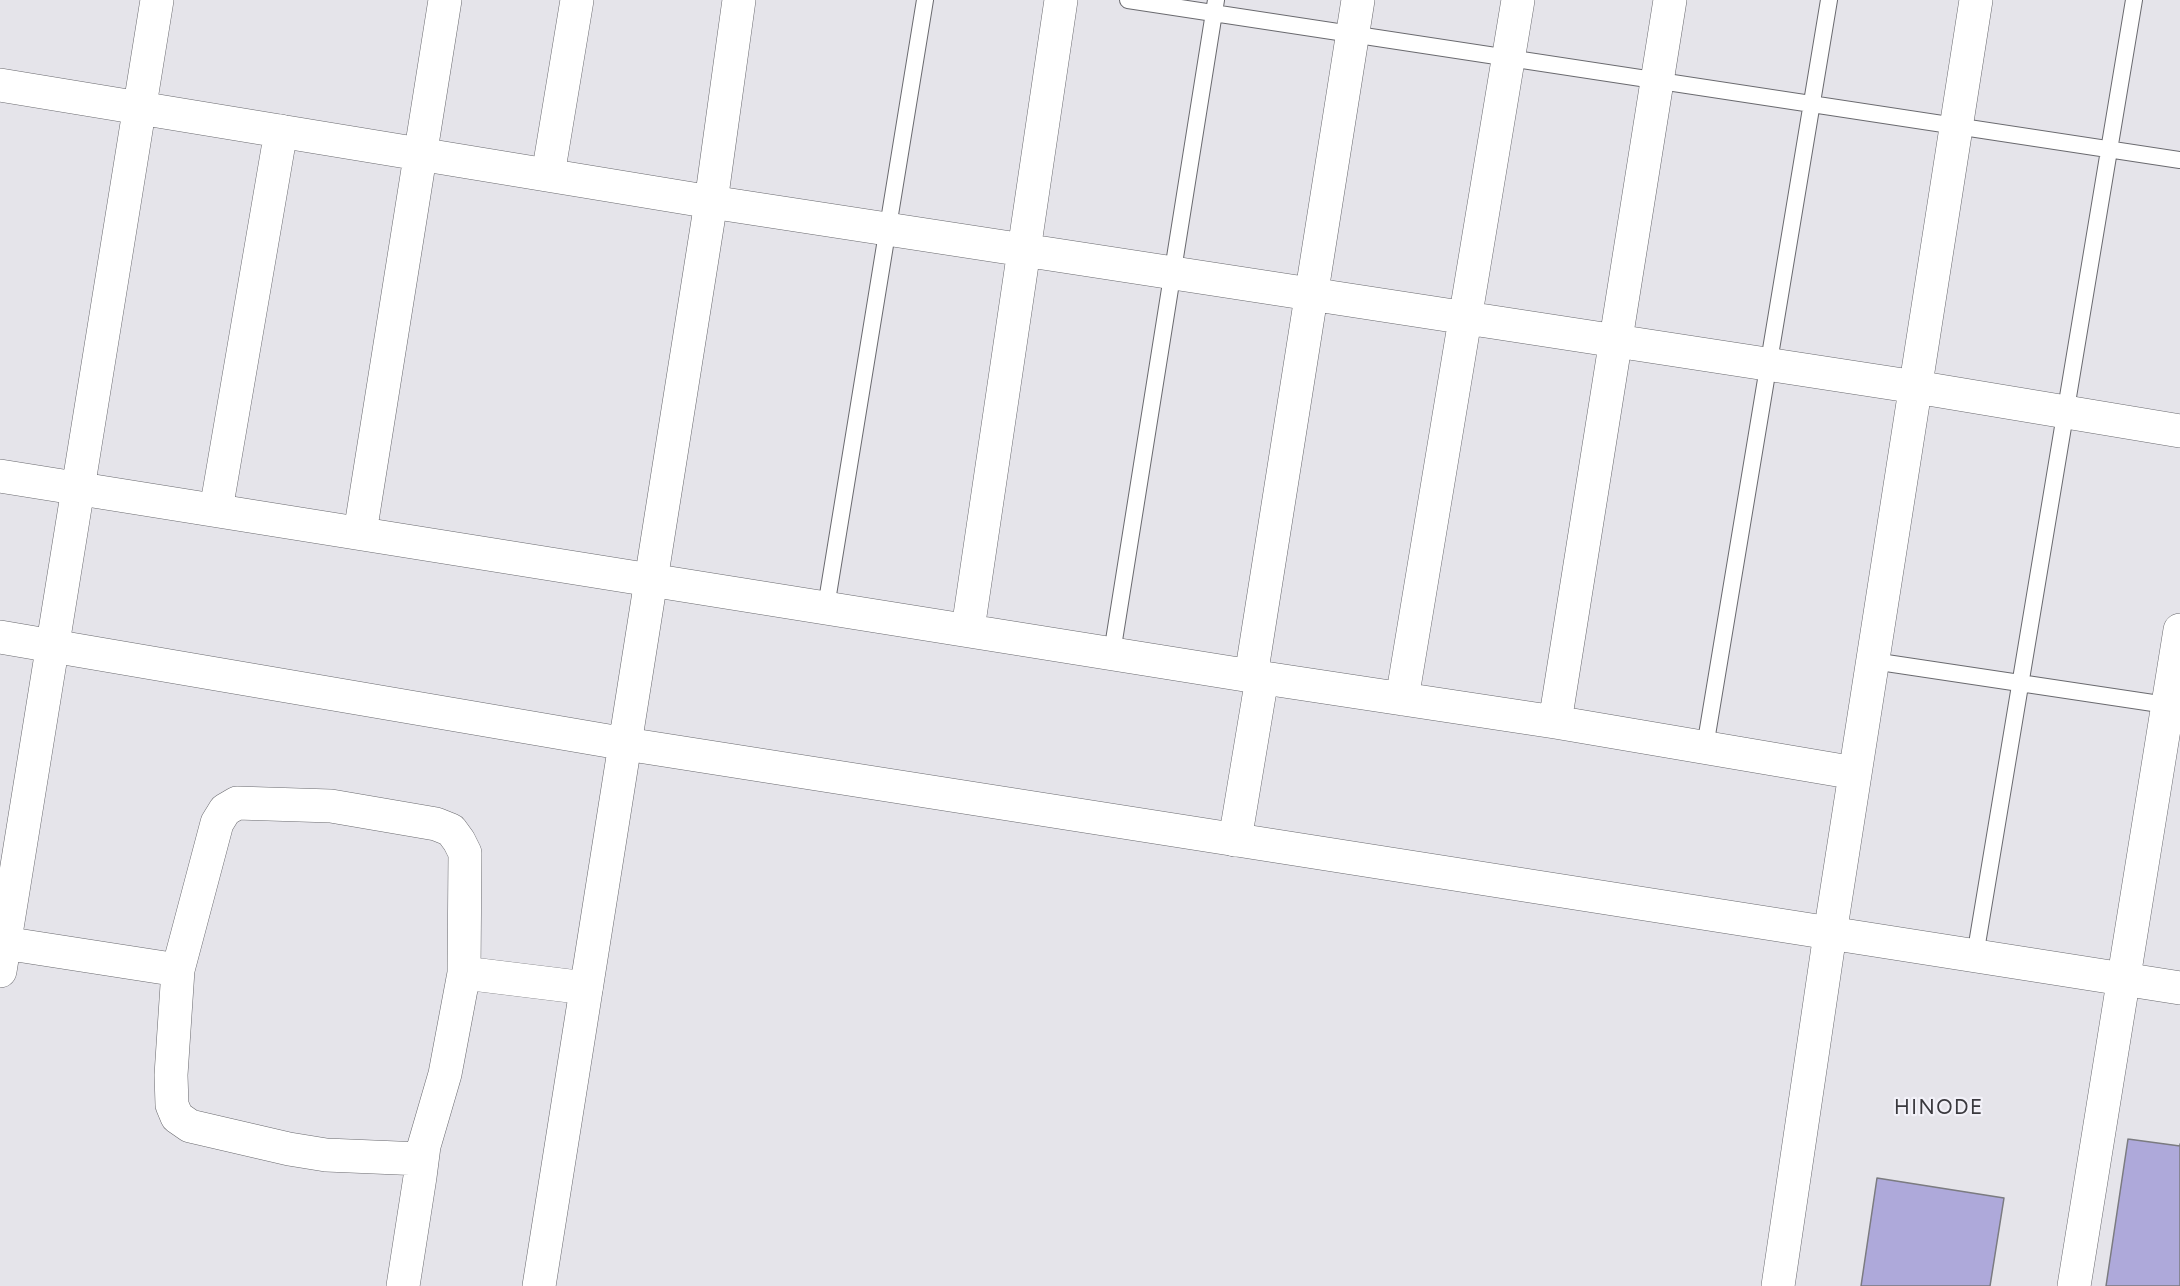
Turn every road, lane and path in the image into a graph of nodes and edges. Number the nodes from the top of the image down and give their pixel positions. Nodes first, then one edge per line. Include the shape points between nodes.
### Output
1 (157, 0) edge
2 (445, 0) edge
3 (578, 0) edge
4 (739, 0) edge
5 (926, 0) edge
6 (1061, 0) edge
7 (1128, 0) edge
8 (1359, 0) edge
9 (1518, 0) edge
10 (1670, 0) edge
11 (1829, 0) edge
12 (1976, 0) edge
13 (2134, 0) edge
14 (1215, 6) edge
15 (1353, 34) junction
16 (1508, 57) junction
17 (1657, 80) junction
18 (0, 85) edge
19 (1812, 104) junction
20 (140, 107) junction
21 (1957, 126) junction
22 (281, 131) junction
23 (2110, 149) junction
24 (420, 154) junction
25 (2180, 160) edge
26 (548, 175) junction
27 (711, 202) junction
28 (888, 229) junction
29 (1024, 250) junction
30 (1173, 273) junction
31 (1312, 294) junction
32 (1466, 318) junction
33 (1616, 341) junction
34 (1769, 364) junction
35 (1916, 387) junction
36 (2066, 412) junction
37 (2180, 430) edge
38 (0, 476) edge
39 (79, 488) junction
40 (216, 510) junction
41 (360, 533) junction
42 (651, 579) junction
43 (826, 607) junction
44 (968, 629) junction
45 (2180, 630) edge
46 (0, 637) edge
47 (54, 645) junction
48 (1113, 653) junction
49 (1873, 661) junction
50 (1257, 677) junction
51 (2020, 683) junction
52 (1402, 699) junction
53 (2174, 706) edge
54 (1555, 722) junction
55 (626, 744) junction
56 (1705, 747) junction
57 (1855, 773) junction
58 (1235, 840) junction
59 (1830, 934) junction
60 (1975, 956) junction
61 (2, 957) edge
62 (178, 970) junction
63 (464, 973) junction
64 (2125, 979) junction
65 (586, 988) junction
66 (2180, 988) edge
67 (422, 1159) junction
68 (403, 1286) edge
69 (539, 1286) edge
70 (1778, 1286) edge
71 (2074, 1286) edge

1 - 20 street
2 - 24 street
3 - 26 street
4 - 27 street
5 - 28 lane
6 - 29 street
7 - 14 lane
8 - 15 street
9 - 16 street
10 - 17 street
11 - 19 lane
12 - 21 street
13 - 23 lane
14 - 15 lane
14 - 30 lane
15 - 16 lane
15 - 31 street
16 - 17 lane
16 - 32 street
17 - 19 lane
17 - 33 street
18 - 20 street
19 - 21 lane
19 - 34 lane
20 - 22 street
20 - 39 street
21 - 23 lane
21 - 35 street
22 - 24 street
22 - 40 street
23 - 25 lane
23 - 36 lane
24 - 26 street
24 - 41 street
26 - 27 street
27 - 28 street
27 - 42 street
28 - 29 street
28 - 43 lane
29 - 30 street
29 - 44 street
30 - 31 street
30 - 48 lane
31 - 32 street
31 - 50 street
32 - 33 street
32 - 52 street
33 - 34 street
33 - 54 street
34 - 35 street
34 - 56 lane
35 - 36 street
35 - 49 street
36 - 37 street
36 - 51 lane
38 - 39 street
39 - 40 street
39 - 47 street
40 - 41 street
41 - 42 street
42 - 43 street
42 - 55 street
43 - 44 street
44 - 48 street
45 - 53 street
46 - 47 street
47 - 55 street
47 - 61 street
48 - 50 street
49 - 51 lane
49 - 57 street
50 - 52 street
50 - 58 street
51 - 53 lane
51 - 60 lane
52 - 54 street
53 - 64 street
54 - 56 street
55 - 58 street
55 - 65 street
56 - 57 street
57 - 59 street
58 - 59 street
59 - 60 street
59 - 70 street
60 - 64 street
61 - 62 street
62 - 63 street via 217,823 225,810 237,803 266,803 331,806 451,830 465,853
62 - 67 street via 171,1075 172,1105 177,1117 190,1126 288,1149 326,1155
63 - 65 street
63 - 67 street via 445,1074
64 - 66 street
64 - 71 street
65 - 69 street
67 - 68 street

